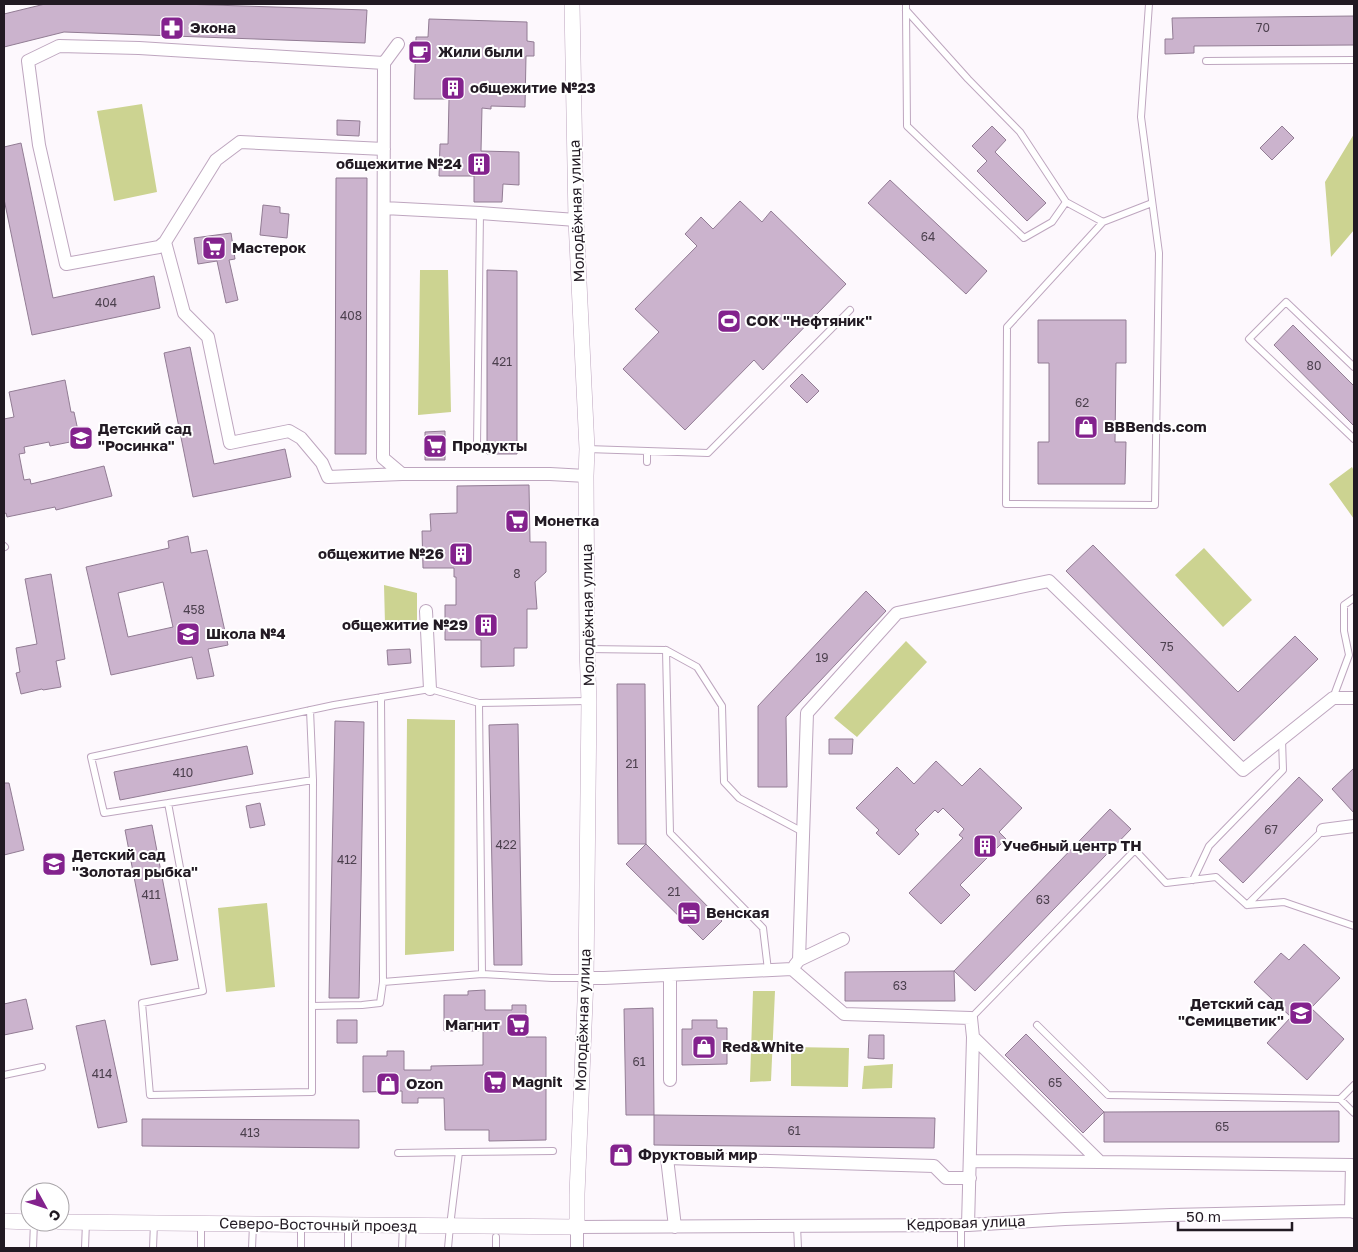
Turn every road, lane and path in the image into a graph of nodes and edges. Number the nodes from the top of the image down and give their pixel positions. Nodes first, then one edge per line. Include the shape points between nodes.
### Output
1 (572, 4) edge
2 (1149, 4) edge
3 (906, 7) edge
4 (398, 44) dead end
5 (1354, 60) edge
6 (1206, 61) dead end
7 (384, 63) junction
8 (384, 149) junction
9 (1066, 202) junction
10 (1152, 203) junction
11 (384, 208) junction
12 (480, 213) junction
13 (576, 220) junction
14 (1103, 222) junction
15 (165, 242) junction
16 (850, 310) dead end
17 (1354, 367) edge
18 (1354, 439) edge
19 (477, 445) dead end
20 (588, 449) junction
21 (647, 452) junction
22 (647, 462) dead end
23 (402, 474) junction
24 (586, 476) junction
25 (1354, 598) edge
26 (426, 611) dead end
27 (587, 649) junction
28 (666, 650) junction
29 (430, 689) junction
30 (381, 697) junction
31 (1333, 698) junction
32 (1354, 698) edge
33 (590, 701) junction
34 (479, 703) junction
35 (310, 710) junction
36 (1282, 739) junction
37 (313, 780) junction
38 (168, 803) junction
39 (1354, 826) edge
40 (1323, 830) joint
41 (803, 832) junction
42 (1193, 880) junction
43 (1247, 905) junction
44 (1354, 926) edge
45 (843, 939) dead end
46 (795, 965) junction
47 (768, 970) junction
48 (482, 974) junction
49 (670, 975) junction
50 (586, 978) junction
51 (383, 982) junction
52 (312, 1006) junction
53 (970, 1018) junction
54 (1037, 1025) dead end
55 (974, 1037) junction
56 (42, 1067) dead end
57 (4, 1074) edge
58 (670, 1080) dead end
59 (1354, 1085) edge
60 (1340, 1099) junction
61 (1354, 1113) edge
62 (553, 1151) dead end
63 (459, 1152) junction
64 (398, 1153) dead end
65 (970, 1161) junction
66 (1100, 1162) junction
67 (970, 1178) junction
68 (1353, 1211) edge
69 (4, 1221) edge
70 (20, 1222) edge
71 (70, 1222) edge
72 (86, 1222) junction
73 (154, 1223) junction
74 (201, 1224) junction
75 (253, 1224) junction
76 (302, 1225) junction
77 (348, 1225) junction
78 (964, 1225) junction
79 (403, 1226) junction
80 (450, 1226) junction
81 (798, 1226) junction
82 (577, 1227) junction
83 (675, 1227) junction
84 (34, 1232) edge
85 (496, 1237) dead end
86 (33, 1248) edge
87 (86, 1248) edge
88 (153, 1248) edge
89 (201, 1248) edge
90 (252, 1248) edge
91 (301, 1248) edge
92 (348, 1248) edge
93 (402, 1248) edge
94 (448, 1248) edge
95 (496, 1248) edge
96 (577, 1248) edge
97 (798, 1248) edge
98 (961, 1248) edge

1 - 13 street, Молодёжная улица
2 - 10 lane via 1141,117
3 - 9 lane via 968,80 1020,132
3 - 9 lane via 907,126 1024,238 1052,222
4 - 7 street
5 - 6 lane
7 - 8 street
7 - 15 street via 59,46 28,60 39,145 66,264 159,247
8 - 11 street
8 - 15 street via 240,142 216,160
9 - 14 lane
10 - 14 lane
10 - 14 lane via 1159,253 1155,505 1006,504 1007,327
11 - 12 street
11 - 23 street via 383,458
12 - 13 street
12 - 19 lane
13 - 20 street, Молодёжная улица
15 - 23 street via 184,313 208,337 230,443 289,431 301,438 322,463 328,477
16 - 21 lane via 708,453
17 - 18 lane via 1286,302 1249,339
20 - 21 lane
20 - 24 street, Молодёжная улица
21 - 22 lane
23 - 24 street
24 - 27 street, Молодёжная улица
25 - 31 lane via 1344,605 1344,631 1349,655
26 - 29 street
27 - 28 lane
27 - 33 street, Молодёжная улица
28 - 41 lane via 697,667 722,706 724,782 739,798
28 - 47 lane via 670,833 763,928
29 - 30 lane
29 - 34 lane
30 - 35 lane
30 - 51 lane
31 - 32 street
31 - 36 street
33 - 34 lane
33 - 50 street, Молодёжная улица
34 - 48 lane
35 - 37 lane
35 - 38 lane via 91,757 104,813
36 - 41 street via 1243,770 1050,581 897,613 807,713
36 - 42 lane via 1282,770 1209,846
37 - 38 lane
37 - 52 lane
38 - 52 lane via 203,991 142,1003 150,1095 312,1092
39 - 40 street
40 - 43 lane
41 - 46 street
42 - 43 lane via 1216,877
42 - 53 lane via 1166,883 1135,850
43 - 44 lane via 1284,902
45 - 46 street
46 - 47 street
46 - 53 street via 844,1014
47 - 49 street
48 - 50 lane
48 - 51 lane
49 - 50 street
49 - 58 street
50 - 82 street, Молодёжная улица
51 - 52 lane via 380,1003
53 - 55 street
54 - 60 lane via 1108,1095
55 - 65 street
55 - 66 street
56 - 57 lane
59 - 60 lane
60 - 61 lane
62 - 63 lane
63 - 64 lane
63 - 80 lane
65 - 66 street
65 - 67 street
66 - 68 street via 1352,1165
67 - 78 street
67 - 83 street via 946,1178 934,1166 667,1158
68 - 78 street, Кедровая улица via 1171,1214
69 - 70 street
71 - 72 street, Северо-Восточный проезд
72 - 73 street, Северо-Восточный проезд
72 - 87 lane
73 - 74 street, Северо-Восточный проезд
73 - 88 lane
74 - 75 street, Северо-Восточный проезд
74 - 89 lane
75 - 76 street, Северо-Восточный проезд
75 - 90 lane
76 - 77 street, Северо-Восточный проезд
76 - 91 lane
77 - 79 street, Северо-Восточный проезд
77 - 92 lane
78 - 81 street, Кедровая улица
78 - 98 lane
79 - 80 street, Северо-Восточный проезд
79 - 93 lane
80 - 82 street, Северо-Восточный проезд
80 - 94 lane
81 - 83 street, Кедровая улица
81 - 97 lane
82 - 83 street, Кедровая улица
82 - 96 street
84 - 86 lane
85 - 95 lane

